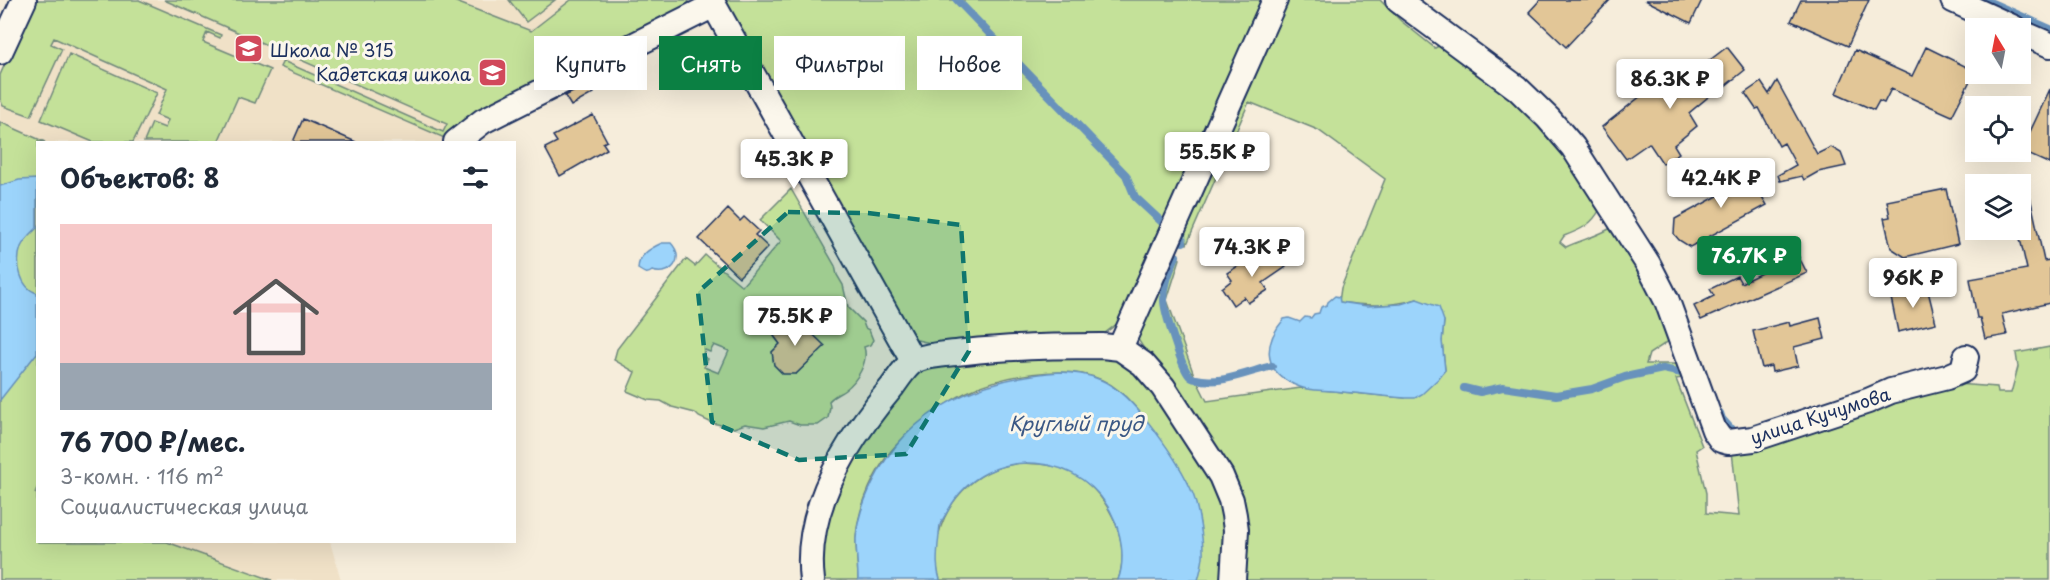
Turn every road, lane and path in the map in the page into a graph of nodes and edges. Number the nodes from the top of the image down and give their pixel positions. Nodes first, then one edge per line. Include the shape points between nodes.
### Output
1 (24, 0) edge
2 (1275, 0) edge
3 (1398, 0) edge
4 (1953, 0) edge
5 (712, 3) edge
6 (1992, 18) edge
7 (2031, 37) edge
8 (2050, 45) edge
9 (0, 52) edge
10 (457, 141) edge
11 (1120, 348) junction
12 (1966, 357) dead end
13 (914, 361) junction
14 (812, 580) edge
15 (1233, 580) edge

1 - 9 street
2 - 11 street
3 - 12 street, улица Кучумова via 1501,74 1562,132 1648,264 1721,440 1753,439 1891,391 1947,377 1963,369
4 - 6 street
5 - 10 street via 483,121
5 - 13 street
7 - 8 street
11 - 13 street via 1018,347
11 - 15 street via 1143,364 1163,387 1221,476 1232,500 1235,523
13 - 14 street via 882,398 834,472 812,536

